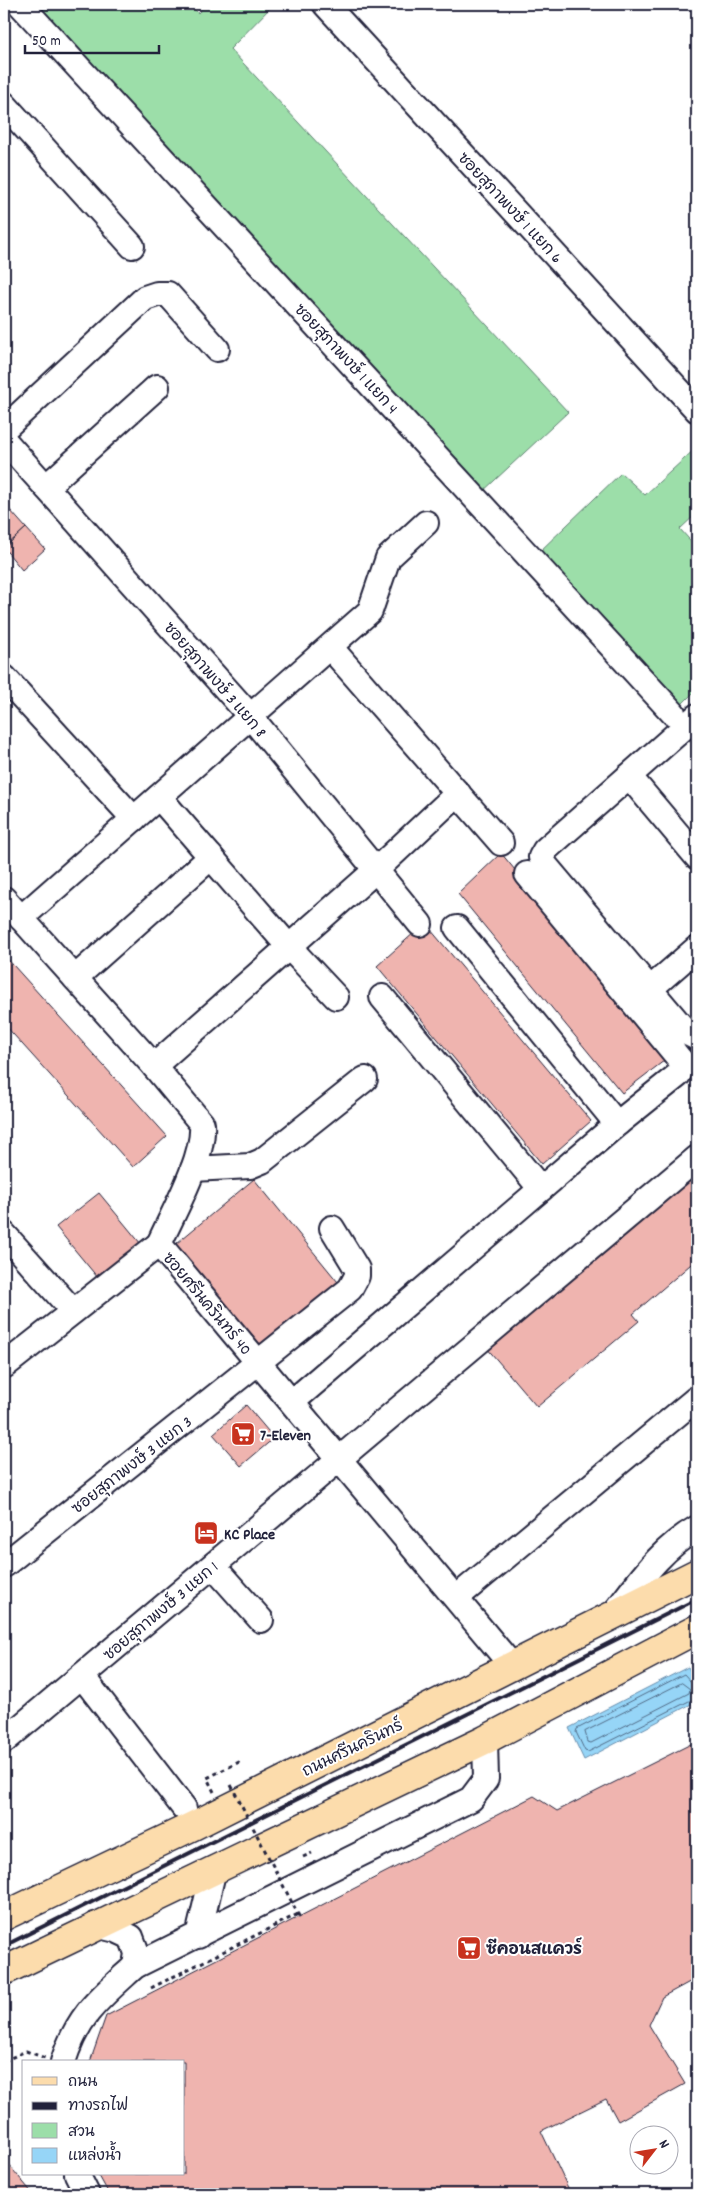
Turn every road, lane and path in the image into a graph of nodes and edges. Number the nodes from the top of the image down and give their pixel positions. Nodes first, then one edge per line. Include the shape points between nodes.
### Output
1 (20, 4) edge
2 (325, 4) edge
3 (4, 104) edge
4 (132, 246) dead end
5 (217, 349) dead end
6 (157, 387) dead end
7 (697, 410) edge
8 (4, 429) edge
9 (4, 440) edge
10 (46, 487) junction
11 (426, 523) dead end
12 (330, 647) junction
13 (4, 677) edge
14 (674, 713) dead end
15 (697, 716) edge
16 (251, 717) junction
17 (629, 776) junction
18 (458, 793) junction
19 (159, 797) junction
20 (134, 819) junction
21 (501, 843) dead end
22 (211, 857) junction
23 (697, 857) edge
24 (376, 870) junction
25 (527, 874) dead end
26 (4, 900) edge
27 (21, 918) junction
28 (420, 924) dead end
29 (456, 928) dead end
30 (289, 947) junction
31 (697, 948) edge
32 (75, 978) junction
33 (650, 989) junction
34 (336, 997) dead end
35 (382, 997) dead end
36 (697, 1038) edge
37 (154, 1066) junction
38 (365, 1079) dead end
39 (617, 1124) junction
40 (697, 1158) edge
41 (193, 1169) junction
42 (541, 1189) junction
43 (332, 1228) dead end
44 (4, 1234) edge
45 (159, 1244) junction
46 (73, 1311) junction
47 (258, 1362) junction
48 (4, 1366) edge
49 (697, 1398) edge
50 (292, 1402) junction
51 (340, 1460) junction
52 (697, 1528) edge
53 (4, 1565) edge
54 (213, 1566) junction
55 (697, 1573) edge
56 (456, 1598) junction
57 (609, 1619) junction
58 (261, 1620) dead end
59 (697, 1629) edge
60 (513, 1667) junction
61 (82, 1676) junction
62 (486, 1740) junction
63 (4, 1741) edge
64 (243, 1760) dead end
65 (231, 1785) dead end
66 (210, 1786) dead end
67 (184, 1808) dead end
68 (214, 1869) junction
69 (4, 1916) edge
70 (95, 1926) junction
71 (198, 1936) junction
72 (135, 1966) junction
73 (4, 1971) edge
74 (151, 1988) dead end
75 (49, 2060) edge
76 (63, 2060) edge
77 (4, 2061) edge
78 (78, 2176) edge
79 (87, 2194) edge

1 - 14 street, ซอยสุภาพงษ์ 1 แยก 4
2 - 7 street, ซอยสุภาพงษ์ 1 แยก 6
3 - 4 street
5 - 8 street via 168,294 145,298
6 - 10 street
9 - 10 street, ซอยสุภาพงษ์ 3 แยก 8
10 - 16 street, ซอยสุภาพงษ์ 3 แยก 8
11 - 12 street via 388,558 370,611
12 - 16 street
12 - 18 street
13 - 20 street
15 - 17 street
16 - 19 street
16 - 24 street, ซอยสุภาพงษ์ 3 แยก 8
17 - 23 street
17 - 33 street via 545,850 541,859
18 - 21 street
18 - 24 street
19 - 20 street
19 - 22 street
20 - 27 street
22 - 30 street
22 - 32 street
24 - 28 street, ซอยสุภาพงษ์ 3 แยก 8
24 - 30 street
25 - 39 street via 682,1062 678,1075
26 - 27 street, ซอยศรีนครินทร์ 40
27 - 32 street, ซอยศรีนครินทร์ 40
29 - 39 street
30 - 34 street
30 - 37 street
31 - 33 street
32 - 37 street, ซอยศรีนครินทร์ 40
33 - 36 street via 687,1033
35 - 42 street
37 - 41 street, ซอยศรีนครินทร์ 40 via 202,1124
38 - 41 street via 262,1161 250,1166
39 - 42 street
40 - 51 street, ซอยสุภาพงษ์ 3 แยก 1
41 - 45 street, ซอยศรีนครินทร์ 40
42 - 50 street
43 - 47 street, ซอยสุภาพงษ์ 3 แยก 3 via 354,1262 357,1276 350,1289
44 - 46 street
45 - 46 street
45 - 47 street, ซอยศรีนครินทร์ 40
46 - 48 street
47 - 50 street, ซอยศรีนครินทร์ 40
47 - 53 street, ซอยสุภาพงษ์ 3 แยก 3
49 - 56 street
50 - 51 street, ซอยศรีนครินทร์ 40
51 - 54 street, ซอยสุภาพงษ์ 3 แยก 1
51 - 56 street, ซอยศรีนครินทร์ 40
52 - 57 street via 660,1554
54 - 58 street
54 - 61 street, ซอยสุภาพงษ์ 3 แยก 1
55 - 57 main road, ถนนศรีนครินทร์
56 - 60 street, ซอยศรีนครินทร์ 40
57 - 60 main road, ถนนศรีนครินทร์
59 - 62 main road
60 - 69 main road, ถนนศรีนครินทร์
61 - 63 street, ซอยสุภาพงษ์ 3 แยก 1
61 - 67 street
62 - 68 main road
62 - 71 street via 486,1780 468,1801
64 - 66 path via 206,1778
65 - 74 path, bridge via 299,1916
68 - 70 main road
68 - 71 street
70 - 72 street via 131,1937 137,1953
70 - 73 main road
71 - 72 street
72 - 76 street via 91,2007 71,2036
75 - 77 path via 26,2051
78 - 79 street

